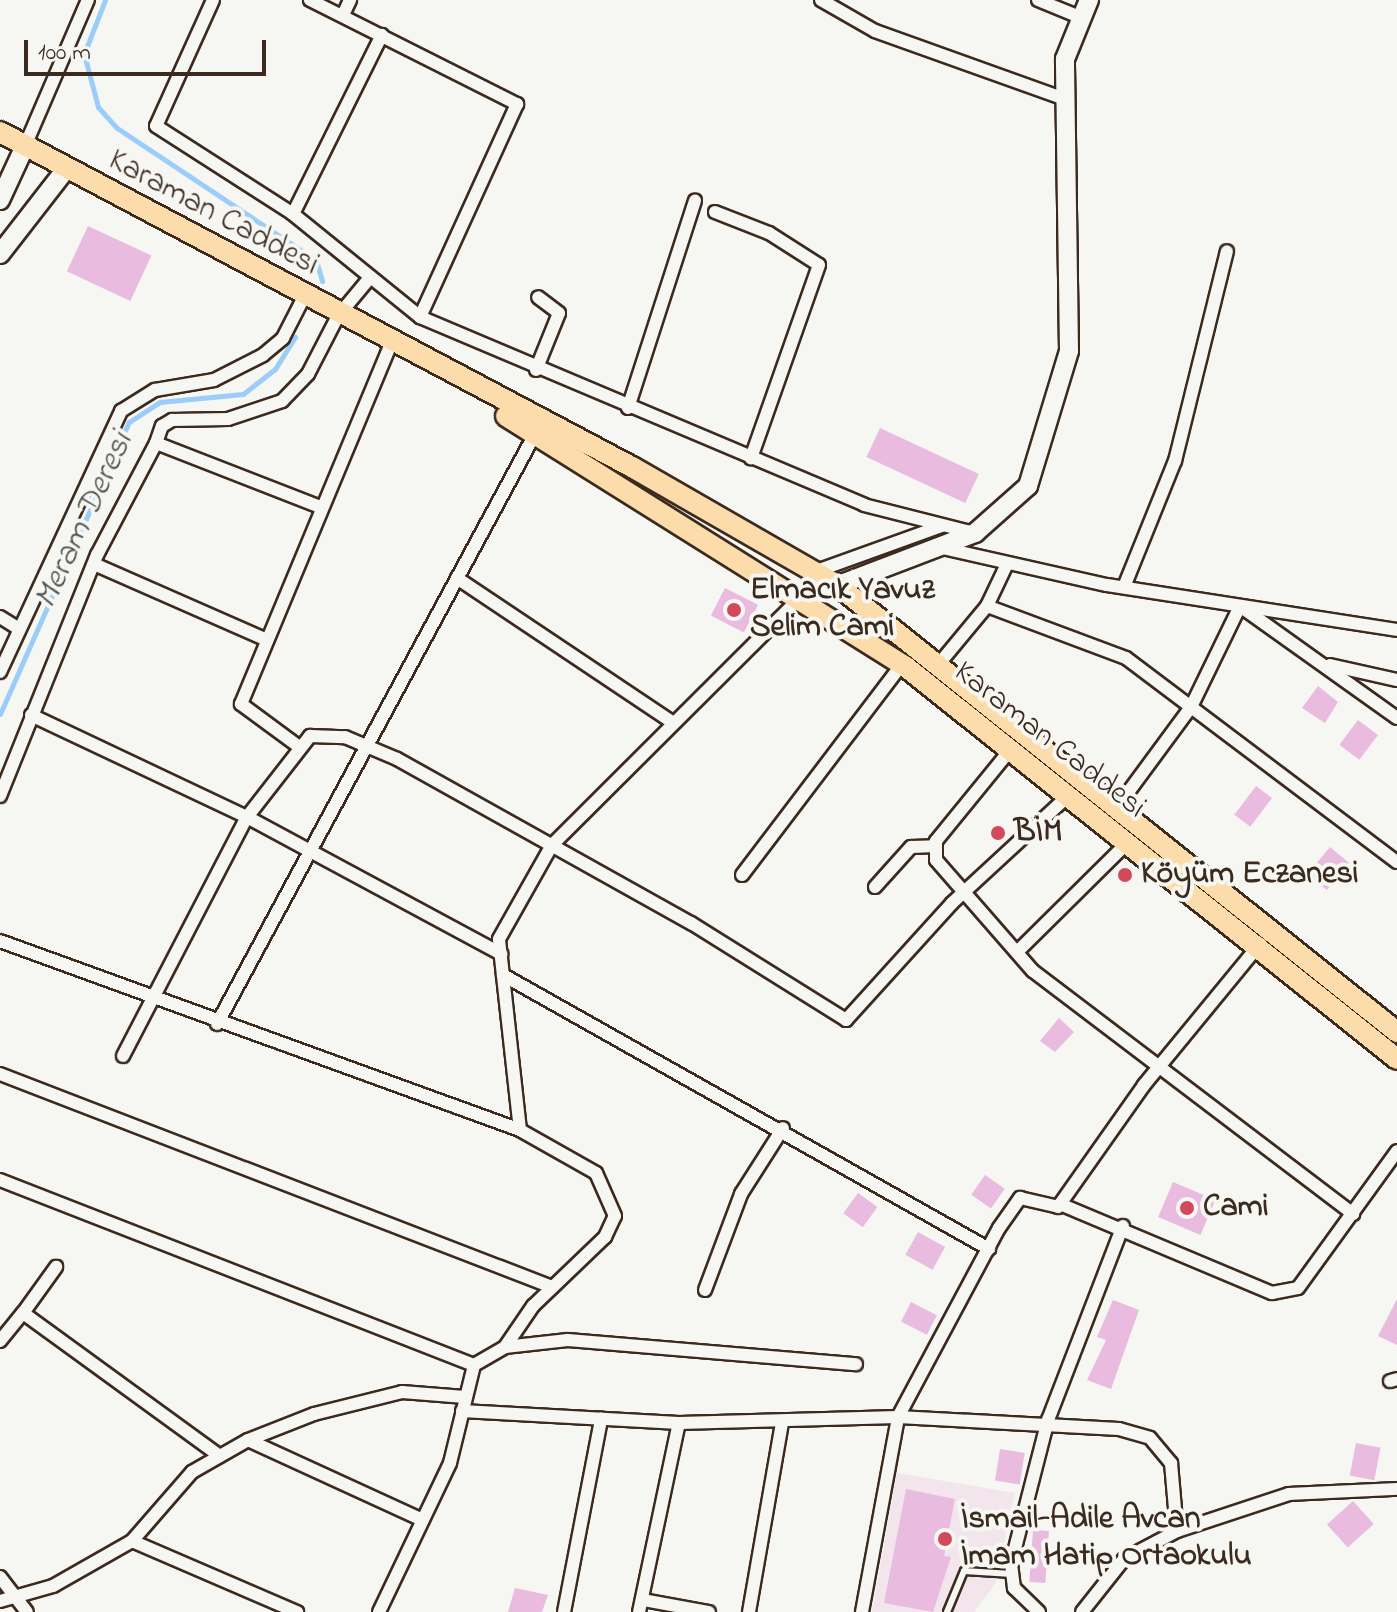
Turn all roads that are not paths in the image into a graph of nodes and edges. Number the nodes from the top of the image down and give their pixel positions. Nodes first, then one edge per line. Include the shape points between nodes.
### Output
1 (88, 0) edge
2 (213, 0) edge
3 (310, 0) edge
4 (350, 0) edge
5 (821, 0) edge
6 (1038, 0) edge
7 (1085, 9) edge
8 (343, 15) junction
9 (382, 35) junction
10 (1068, 100) junction
11 (0, 132) edge
12 (25, 146) junction
13 (66, 169) junction
14 (0, 200) edge
15 (695, 201) dead end
16 (715, 212) dead end
17 (293, 214) junction
18 (1227, 251) dead end
19 (0, 254) edge
20 (368, 280) junction
21 (304, 297) junction
22 (538, 297) dead end
23 (338, 316) junction
24 (420, 317) junction
25 (394, 345) junction
26 (536, 370) junction
27 (628, 408) junction
28 (535, 434) junction
29 (156, 443) junction
30 (751, 458) junction
31 (320, 507) junction
32 (945, 525) junction
33 (975, 533) junction
34 (938, 547) junction
35 (94, 564) junction
36 (1006, 566) junction
37 (814, 572) junction
38 (457, 578) junction
39 (837, 585) junction
40 (1124, 587) junction
41 (797, 601) junction
42 (987, 606) junction
43 (1240, 606) junction
44 (0, 617) edge
45 (19, 629) junction
46 (1397, 630) edge
47 (267, 640) junction
48 (902, 664) junction
49 (1323, 664) junction
50 (938, 665) junction
51 (0, 672) edge
52 (1397, 680) edge
53 (1191, 707) junction
54 (31, 715) junction
55 (1397, 718) edge
56 (672, 722) junction
57 (362, 744) junction
58 (298, 746) junction
59 (1011, 749) junction
60 (1069, 795) junction
61 (0, 796) edge
62 (1118, 806) junction
63 (247, 817) junction
64 (1128, 842) junction
65 (552, 845) junction
66 (936, 846) junction
67 (308, 850) junction
68 (1397, 862) edge
69 (742, 875) dead end
70 (875, 887) dead end
71 (968, 895) junction
72 (0, 941) edge
73 (1260, 944) junction
74 (1017, 952) junction
75 (501, 954) junction
76 (503, 975) junction
77 (147, 1000) junction
78 (217, 1024) junction
79 (1397, 1032) edge
80 (123, 1056) dead end
81 (1397, 1059) edge
82 (1161, 1067) junction
83 (0, 1074) edge
84 (783, 1128) junction
85 (520, 1130) junction
86 (1397, 1151) edge
87 (0, 1180) edge
88 (1060, 1204) junction
89 (1353, 1214) junction
90 (1123, 1226) junction
91 (989, 1249) junction
92 (56, 1267) dead end
93 (552, 1287) junction
94 (705, 1290) dead end
95 (23, 1313) junction
96 (0, 1341) edge
97 (505, 1347) junction
98 (856, 1364) dead end
99 (474, 1365) junction
100 (465, 1397) junction
101 (462, 1411) junction
102 (898, 1417) junction
103 (601, 1419) junction
104 (1048, 1420) junction
105 (679, 1423) junction
106 (782, 1423) junction
107 (248, 1440) junction
108 (220, 1456) junction
109 (1397, 1489) edge
110 (423, 1520) junction
111 (1177, 1531) junction
112 (132, 1541) junction
113 (1012, 1574) junction
114 (0, 1577) edge
115 (18, 1596) junction
116 (0, 1601) edge
117 (641, 1606) edge
118 (27, 1612) edge
119 (297, 1612) edge
120 (379, 1612) edge
121 (564, 1612) edge
122 (709, 1612) edge
123 (749, 1612) edge
124 (862, 1612) edge
125 (947, 1612) edge
126 (1039, 1612) edge
127 (1082, 1612) edge

1 - 12 street
2 - 17 street via 156,126
3 - 8 street
4 - 8 street
5 - 10 street via 875,31
6 - 7 street
7 - 10 street via 1065,59
8 - 9 street
9 - 17 street
9 - 24 street via 517,104
10 - 33 street via 1069,351 1028,486
11 - 12 main road, Karaman Caddesi
12 - 13 main road, Karaman Caddesi
12 - 14 street
13 - 19 street
13 - 21 main road, Karaman Caddesi
15 - 27 street
16 - 30 street via 783,240 819,265
17 - 20 street
18 - 40 street via 1175,461
20 - 23 street
20 - 24 street
21 - 23 main road, Karaman Caddesi
21 - 45 street via 283,338 263,355 214,380 155,390 121,411
22 - 26 street via 559,313
23 - 25 main road, Karaman Caddesi
23 - 29 street via 308,374 282,401 228,419 172,420
24 - 26 street
25 - 28 main road, Karaman Caddesi
25 - 31 street
25 - 37 main road, Karaman Caddesi
26 - 27 street
27 - 30 street
28 - 38 street
28 - 41 main road, Karaman Caddesi
29 - 31 street
29 - 35 street
30 - 32 street via 864,505
31 - 47 street
32 - 33 street
32 - 37 street
33 - 34 street
34 - 36 street
34 - 39 street
35 - 47 street
35 - 54 street
36 - 40 street
36 - 42 street
37 - 39 main road, Karaman Caddesi
38 - 56 street
38 - 57 street
39 - 41 street
39 - 50 main road, Karaman Caddesi
40 - 43 street
41 - 48 main road, Karaman Caddesi
41 - 56 street
42 - 50 street
42 - 53 street via 1126,658
43 - 46 street
43 - 49 street
43 - 53 street
44 - 45 street
45 - 51 street
47 - 58 street via 241,704
48 - 59 main road, Karaman Caddesi
48 - 69 street
49 - 52 street
49 - 55 street
50 - 62 main road, Karaman Caddesi
53 - 62 street
53 - 68 street
54 - 61 street
54 - 63 street
56 - 65 street
57 - 58 street via 310,736
57 - 65 street
57 - 67 street
58 - 63 street
59 - 60 main road, Karaman Caddesi
59 - 66 street
60 - 64 main road, Karaman Caddesi
60 - 71 street
62 - 79 main road, Karaman Caddesi
63 - 67 street
63 - 77 street
64 - 73 main road, Karaman Caddesi
64 - 74 street
65 - 71 street via 846,1020 952,903
65 - 75 street via 499,939
66 - 70 street via 911,847
66 - 71 street via 936,860
67 - 75 street
67 - 78 street
71 - 74 street
72 - 77 street
73 - 81 main road, Karaman Caddesi
73 - 82 street
74 - 82 street
75 - 76 street
76 - 84 street
76 - 85 street
77 - 78 street
77 - 80 street
78 - 85 street
82 - 88 street
82 - 89 street
83 - 93 street
84 - 91 street
84 - 94 street via 741,1194
85 - 93 street via 596,1173 615,1216 605,1237
86 - 89 street
87 - 99 street
88 - 90 street
88 - 91 street via 1020,1198
89 - 90 street via 1298,1288 1272,1293
90 - 104 street
91 - 102 street
92 - 95 street
93 - 97 street
95 - 96 street
95 - 108 street
97 - 98 street via 568,1340
97 - 99 street
99 - 100 street
100 - 101 street
100 - 107 street via 402,1392 314,1414
101 - 103 street
101 - 110 street via 450,1463
102 - 104 street
102 - 106 street
102 - 124 street
103 - 105 street
103 - 121 street
104 - 111 street via 1150,1438 1171,1463
104 - 113 street
105 - 106 street
105 - 117 street
106 - 123 street
107 - 108 street
107 - 110 street
108 - 112 street via 192,1472
109 - 111 street via 1289,1494
110 - 120 street
111 - 127 street via 1124,1559
112 - 115 street via 53,1586
112 - 119 street
113 - 125 lane via 964,1571
113 - 126 street via 1014,1588
114 - 115 street
115 - 116 street
115 - 118 street
117 - 122 street

